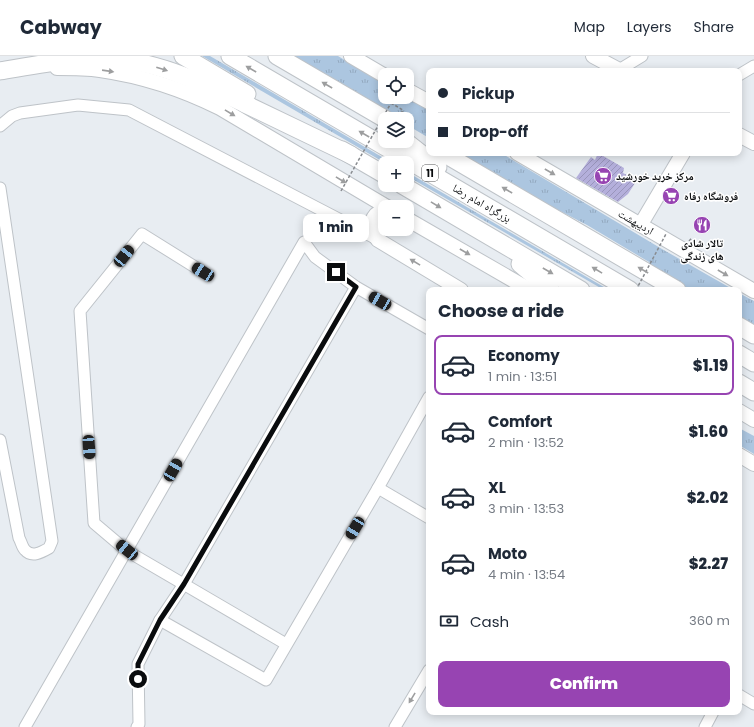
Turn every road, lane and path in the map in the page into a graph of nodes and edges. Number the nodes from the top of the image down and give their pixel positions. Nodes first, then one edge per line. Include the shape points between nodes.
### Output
1 (183, 56) edge
2 (230, 56) edge
3 (277, 56) edge
4 (352, 56) edge
5 (371, 56) edge
6 (593, 56) edge
7 (642, 56) edge
8 (27, 66) junction
9 (754, 66) edge
10 (381, 68) edge
11 (615, 68) edge
12 (624, 68) edge
13 (0, 71) edge
14 (378, 71) edge
15 (742, 73) edge
16 (414, 94) edge
17 (426, 100) edge
18 (386, 112) edge
19 (401, 112) edge
20 (378, 114) edge
21 (0, 126) edge
22 (378, 126) edge
23 (414, 136) edge
24 (742, 137) edge
25 (426, 143) edge
26 (754, 143) edge
27 (414, 148) edge
28 (351, 155) junction
29 (448, 156) edge
30 (522, 156) edge
31 (680, 156) edge
32 (378, 171) edge
33 (0, 188) edge
34 (341, 191) dead end
35 (414, 192) edge
36 (378, 202) edge
37 (494, 209) junction
38 (378, 213) edge
39 (414, 223) edge
40 (640, 224) junction
41 (480, 231) junction
42 (666, 234) dead end
43 (378, 240) junction
44 (203, 272) dead end
45 (356, 287) junction
46 (455, 287) edge
47 (525, 287) edge
48 (547, 287) edge
49 (576, 287) edge
50 (625, 287) edge
51 (638, 287) edge
52 (672, 287) edge
53 (754, 291) edge
54 (426, 327) edge
55 (742, 328) edge
56 (754, 335) edge
57 (742, 338) edge
58 (754, 341) edge
59 (742, 356) edge
60 (754, 363) edge
61 (742, 385) edge
62 (754, 392) edge
63 (426, 402) edge
64 (742, 414) edge
65 (754, 420) edge
66 (0, 440) edge
67 (742, 458) edge
68 (754, 464) edge
69 (378, 488) junction
70 (426, 516) edge
71 (127, 550) junction
72 (184, 584) junction
73 (160, 620) junction
74 (286, 644) junction
75 (426, 675) edge
76 (742, 697) edge
77 (754, 704) edge
78 (711, 715) edge
79 (25, 727) edge
80 (137, 727) edge
81 (395, 727) edge
82 (705, 727) edge

1 - 28 highway
37 -> 2 highway, بزرگراه امام رضا / 11
20 -> 3 highway
4 - 14 main road
5 - 10 main road
6 - 11 main road
7 - 12 street
8 - 13 highway
8 -> 28 highway via 98,59 151,65 192,78
8 -> 36 main road via 122,73 199,97
9 - 15 street
16 - 17 main road
18 - 19 path, bridge via 391,103 403,110
21 - 43 street via 20,113 78,105 129,110
22 - 34 path, bridge
23 - 25 highway
24 - 26 main road
27 - 37 highway
28 - 32 highway
52 -> 29 highway
30 -> 40 main road, اردیبهشت
31 - 40 main road
33 - 66 street via 52,541 49,548 37,554 24,550 19,538
35 -> 41 highway, 11
50 -> 37 highway, بزرگراه امام رضا / 11
38 - 43 main road via 371,226
39 -> 47 main road
40 -> 53 main road, اردیبهشت
41 - 48 highway
41 -> 49 highway, 11
42 - 51 path, bridge
46 -> 43 main road
44 - 71 street via 142,234 80,311 94,523
45 - 54 street
45 - 71 street via 315,257 304,242
45 - 72 street
55 - 56 highway
57 - 58 highway
59 - 60 highway
61 - 62 highway
63 - 69 street
64 - 65 main road
67 - 68 main road
69 - 70 street
69 - 74 street
71 - 72 street
71 - 79 street
72 - 73 street
72 - 74 street
73 - 74 street via 266,680
73 - 80 street via 138,664
75 -> 81 street
76 - 77 street
78 - 82 street

